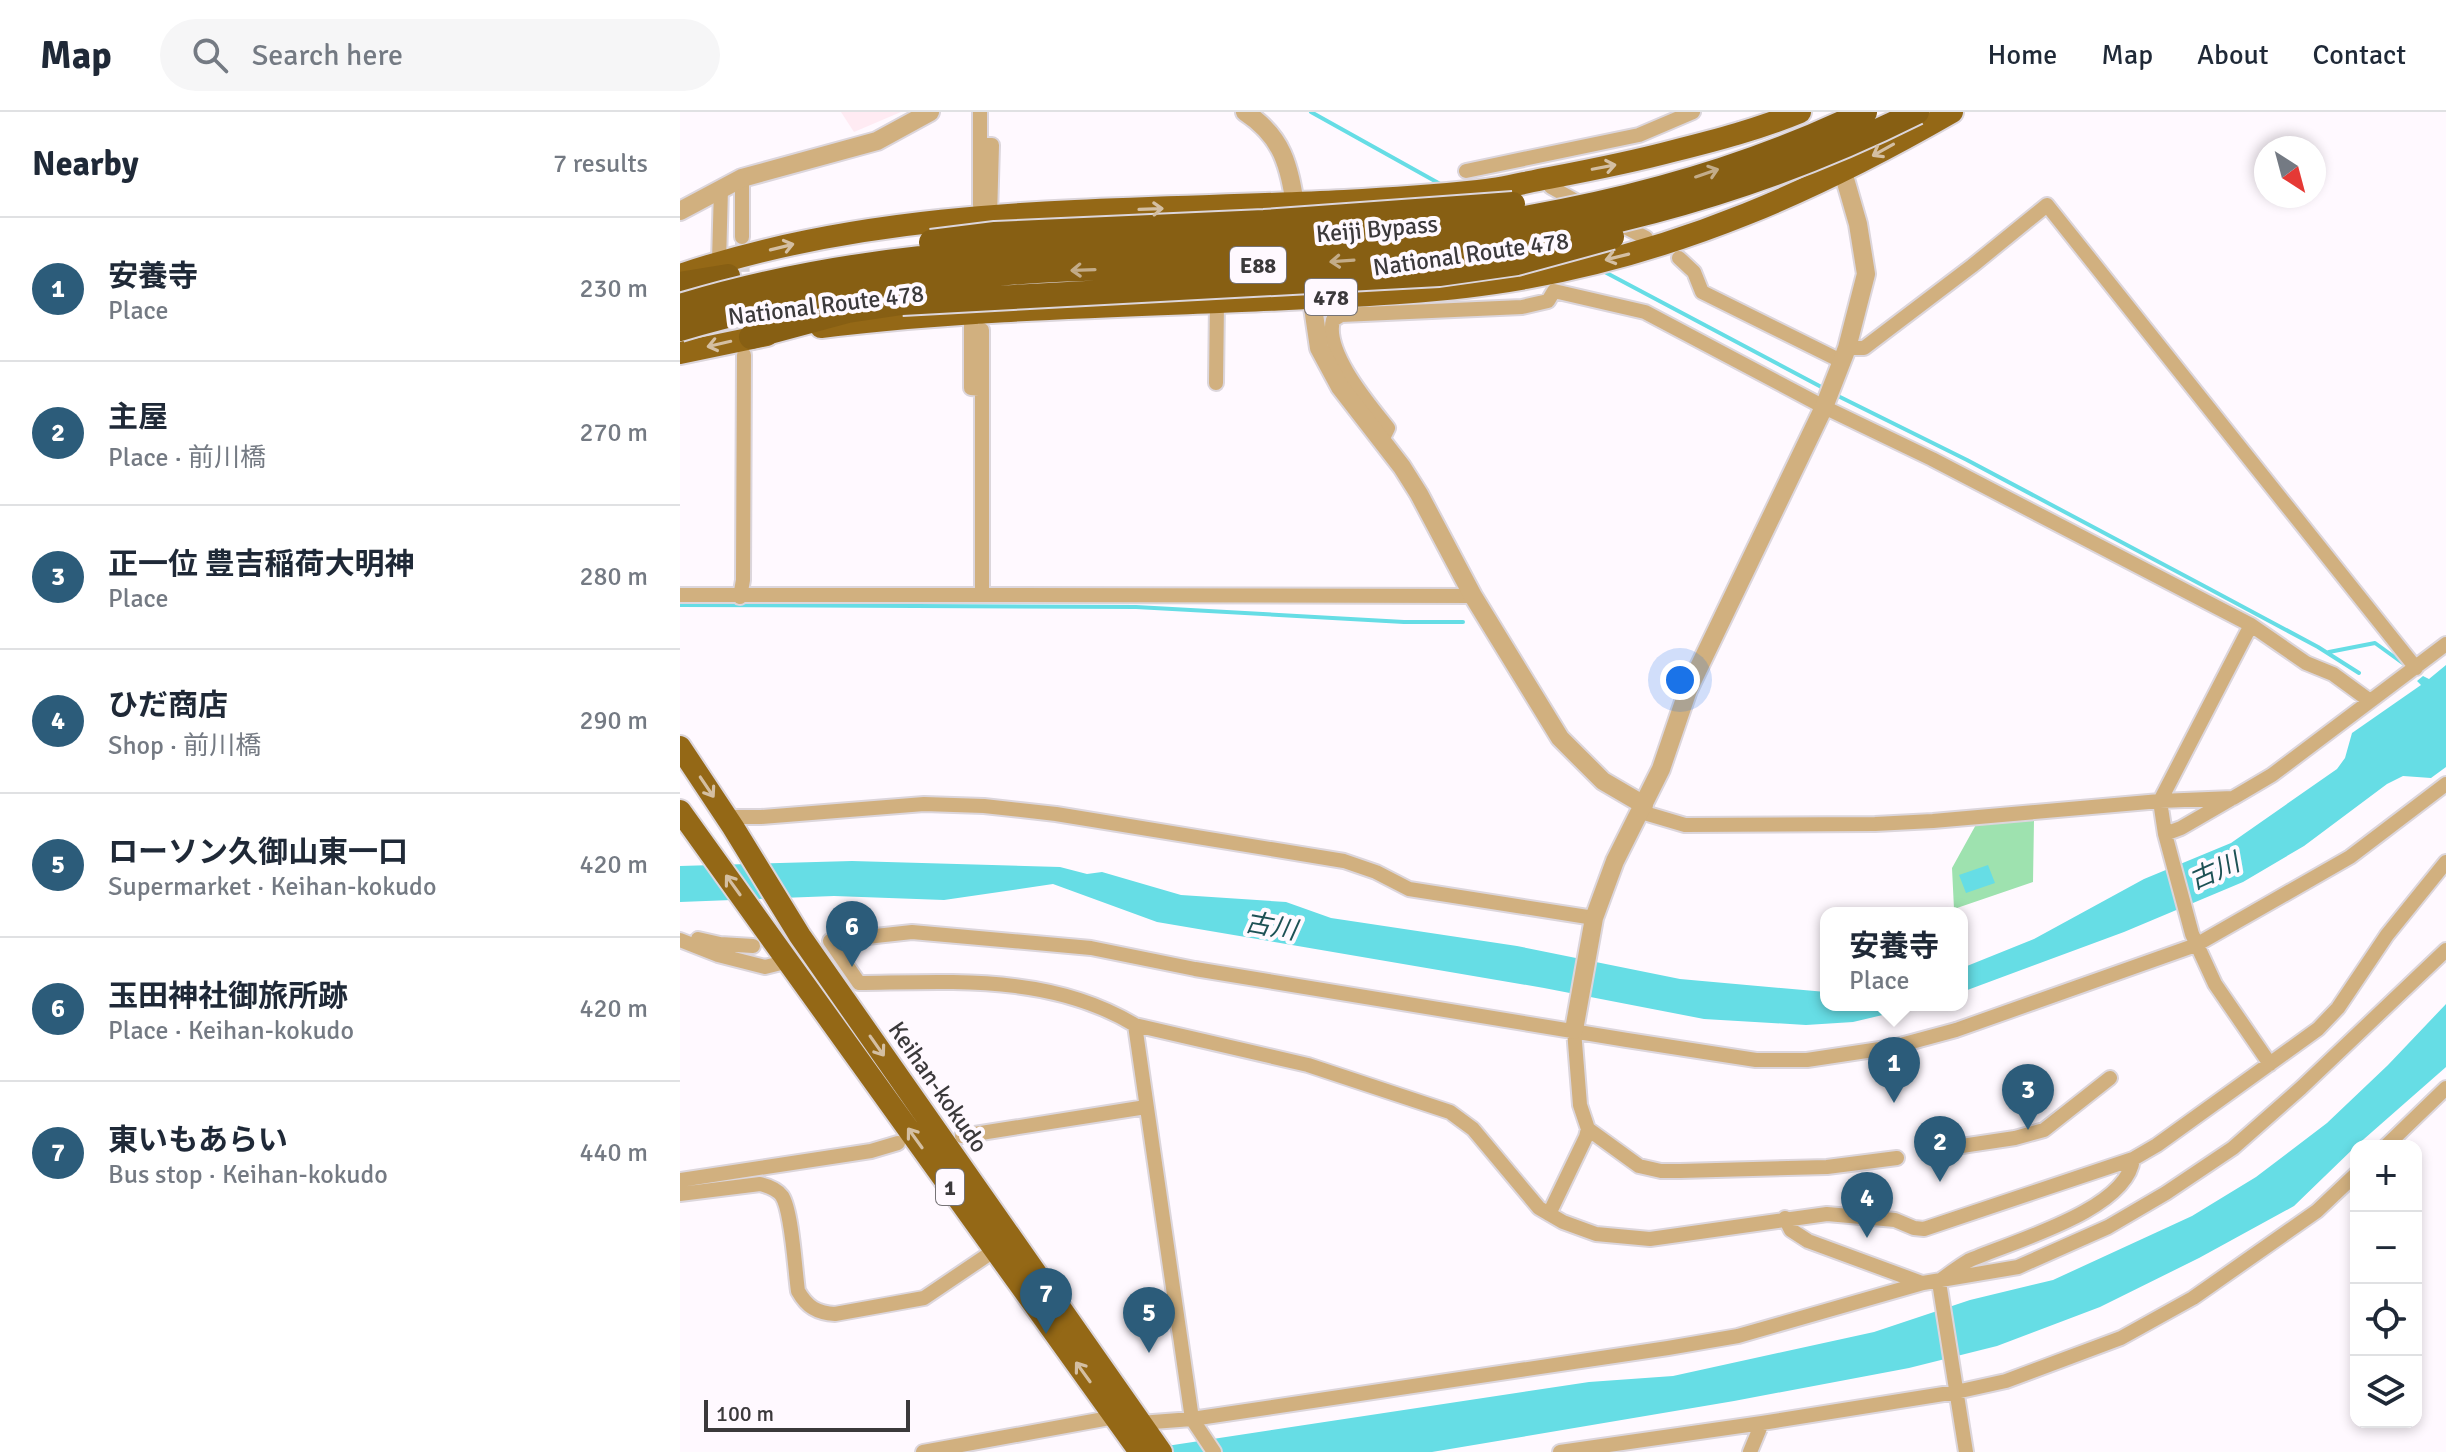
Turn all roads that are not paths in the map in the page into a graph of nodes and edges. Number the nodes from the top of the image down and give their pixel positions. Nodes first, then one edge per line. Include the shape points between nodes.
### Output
1 (930, 112) edge
2 (980, 112) edge
3 (1245, 112) edge
4 (1693, 112) edge
5 (1800, 112) edge
6 (1808, 112) edge
7 (1865, 112) edge
8 (1917, 112) edge
9 (1952, 112) edge
10 (1826, 153) junction
11 (1466, 171) dead end
12 (1843, 172) junction
13 (742, 178) junction
14 (1551, 187) dead end
15 (721, 188) junction
16 (1632, 194) junction
17 (1295, 205) junction
18 (985, 210) junction
19 (680, 211) edge
20 (742, 237) tunnel mouth
21 (1646, 238) dead end
22 (1679, 258) dead end
23 (723, 269) junction
24 (680, 275) edge
25 (680, 284) edge
26 (1312, 298) junction
27 (1217, 302) junction
28 (680, 306) edge
29 (976, 322) junction
30 (680, 329) edge
31 (748, 346) junction
32 (680, 353) edge
33 (1844, 359) junction
34 (1216, 383) dead end
35 (1824, 407) junction
36 (1382, 440) junction
37 (680, 595) edge
38 (982, 595) junction
39 (1473, 596) junction
40 (740, 597) junction
41 (2251, 625) junction
42 (2446, 644) edge
43 (2416, 668) junction
44 (2370, 701) junction
45 (680, 747) edge
46 (2446, 784) edge
47 (2233, 798) junction
48 (2160, 801) junction
49 (1642, 809) junction
50 (685, 822) edge
51 (730, 822) junction
52 (2166, 838) junction
53 (2446, 862) edge
54 (1593, 922) junction
55 (922, 934) junction
56 (680, 940) edge
57 (2194, 940) junction
58 (763, 942) junction
59 (837, 944) dead end
60 (2446, 950) edge
61 (789, 961) junction
62 (859, 983) junction
63 (852, 1009) junction
64 (1135, 1025) junction
65 (1575, 1026) junction
66 (2270, 1064) junction
67 (2110, 1078) dead end
68 (2446, 1088) edge
69 (1146, 1107) junction
70 (1588, 1129) junction
71 (962, 1136) dead end
72 (2392, 1140) edge
73 (898, 1143) dead end
74 (1935, 1150) dead end
75 (1897, 1158) dead end
76 (2133, 1159) junction
77 (680, 1180) edge
78 (2350, 1180) edge
79 (680, 1194) edge
80 (1549, 1214) junction
81 (1785, 1218) junction
82 (995, 1250) junction
83 (1923, 1283) junction
84 (1940, 1287) junction
85 (1956, 1388) junction
86 (1115, 1417) junction
87 (1194, 1422) junction
88 (1762, 1423) junction
89 (1139, 1435) edge
90 (923, 1452) edge
91 (1161, 1452) edge
92 (1214, 1452) edge
93 (1560, 1452) edge
94 (1750, 1452) edge
95 (1966, 1452) edge

1 - 13 street via 877,141
2 - 18 street via 980,145 992,145
3 - 17 street via 1261,122 1285,157
4 - 11 street via 1639,135 1511,167
17 -> 5 highway via 1481,191 1636,161 1764,127
6 - 12 street
16 -> 7 highway, Keiji Bypass / E88, bridge via 1691,179
8 - 10 highway, Keiji Bypass / E88, bridge
9 -> 12 highway, National Route 478 / 478
10 -> 30 highway, Keiji Bypass / E88, bridge via 1684,203 1464,250 1342,261 940,279 817,296
10 - 31 highway, bridge via 1645,227 1494,267 1404,277 902,303 848,311
12 -> 26 highway, National Route 478 / 478 via 1772,206 1590,264 1463,287
12 - 33 street via 1866,274
13 - 15 street
13 - 20 street
14 - 21 street
15 - 19 street
15 - 23 street
16 - 23 highway, bridge via 1588,191 1510,205 995,234
16 - 28 highway, Keiji Bypass / E88, bridge via 1502,220 1352,238 942,256 822,273
18 -> 17 highway
17 - 26 street
23 -> 18 highway via 793,244
22 - 33 street via 1694,272 1702,292
23 - 24 highway
23 - 25 highway
26 - 27 highway, National Route 478 / 478
26 - 36 street via 1319,348 1340,387
27 - 29 highway, National Route 478 / 478
27 - 34 street
29 - 31 highway, National Route 478 / 478 via 851,323
29 - 38 street via 971,388 982,389
31 -> 32 highway, National Route 478 / 478
31 - 40 street via 752,404 743,410
33 - 35 street
33 - 43 street via 2047,205
35 - 36 street via 1645,312 1554,291 1548,301 1522,307 1341,315 1333,320 1336,350 1388,428
35 - 41 street
35 - 49 street via 1688,690
36 - 39 street via 1419,494
37 - 40 street
38 - 39 street
38 - 40 street
39 - 49 street via 1560,738 1603,781
41 - 44 street
41 - 48 street
42 - 43 street
43 - 44 street
44 - 47 street
45 -> 51 highway, Keihan-kokudo / 1
46 - 57 street via 2350,857
47 - 48 street
47 - 52 street
48 - 49 street via 1875,824 1685,825
48 - 52 street
49 - 54 street via 1615,861
58 -> 50 highway, Keihan-kokudo / 1
51 - 54 street via 924,804 1056,814 1344,861 1409,889
51 - 63 highway, Keihan-kokudo / 1
52 - 57 street
53 - 66 street via 2387,935 2338,1008
54 - 65 street
55 - 59 street via 912,941
55 - 62 street via 830,941
55 - 65 street via 1091,948 1195,969
56 - 58 street
56 - 61 street via 765,967
57 - 65 street via 1956,1030 1893,1047 1807,1060 1756,1060
57 - 66 street via 2223,996
58 - 61 highway, Keihan-kokudo / 1
60 - 84 street via 2233,1148 2166,1193 2045,1257
82 -> 61 highway, Keihan-kokudo / 1
62 - 63 street
62 - 64 street via 1024,986 1080,998
63 -> 89 highway, Keihan-kokudo / 1
64 - 69 street
64 - 80 street via 1308,1065 1450,1112 1473,1129 1530,1199
65 - 70 street via 1580,1105
66 - 76 street
67 - 74 street via 2044,1130
68 - 72 street
69 - 71 street
69 - 87 street
70 - 75 street via 1639,1166 1661,1171 1827,1167
70 - 80 street
73 - 77 street
76 - 81 street via 1924,1229 1854,1215
76 - 84 street via 2115,1191 2094,1207 1965,1263
78 - 85 street via 2317,1211 2193,1298 2121,1338 2006,1381
79 - 82 street via 760,1184 782,1196 798,1291 822,1313 924,1298
80 - 81 street via 1596,1234 1641,1239
81 - 83 street via 1791,1230 1808,1241
86 -> 82 highway, Keihan-kokudo / 1
83 - 84 street
83 - 87 street via 1738,1336
84 - 85 street
85 - 88 street
85 - 95 street
86 - 89 highway, Keihan-kokudo / 1
86 - 90 street
87 - 89 street
87 - 92 street
88 - 93 street
88 - 94 street
89 - 91 highway, Keihan-kokudo / 1

